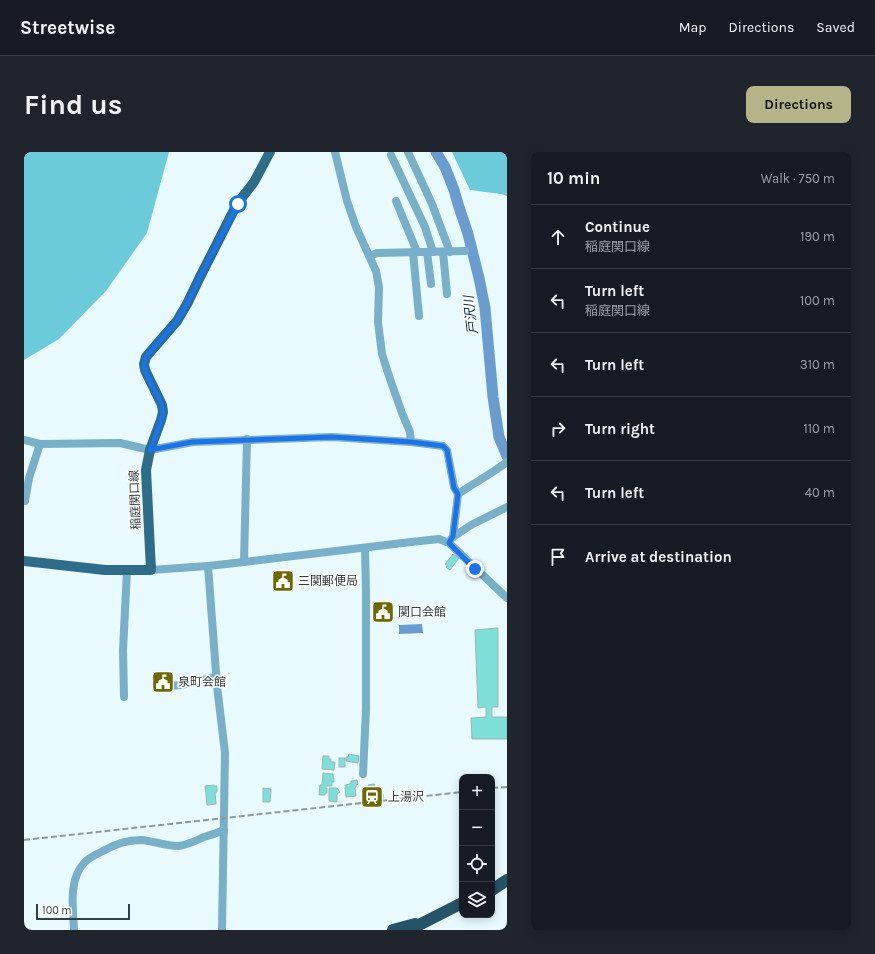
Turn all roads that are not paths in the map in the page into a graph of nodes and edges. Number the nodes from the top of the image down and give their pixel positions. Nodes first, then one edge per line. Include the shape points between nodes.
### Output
1 (270, 152) edge
2 (335, 152) edge
3 (408, 152) edge
4 (391, 155) dead end
5 (396, 201) dead end
6 (465, 251) dead end
7 (415, 252) junction
8 (430, 252) junction
9 (446, 252) junction
10 (369, 256) junction
11 (431, 284) dead end
12 (447, 294) dead end
13 (419, 316) dead end
14 (247, 439) junction
15 (24, 440) edge
16 (411, 442) junction
17 (40, 444) junction
18 (150, 450) junction
19 (507, 462) edge
20 (458, 494) junction
21 (24, 501) edge
22 (507, 507) edge
23 (451, 540) junction
24 (365, 548) junction
25 (24, 561) edge
26 (244, 562) junction
27 (208, 566) junction
28 (127, 570) junction
29 (151, 570) junction
30 (507, 598) edge
31 (216, 677) junction
32 (169, 686) dead end
33 (124, 697) dead end
34 (363, 774) dead end
35 (224, 830) junction
36 (507, 880) edge
37 (495, 886) edge
38 (459, 905) edge
39 (459, 910) edge
40 (428, 926) edge
41 (74, 930) edge
42 (222, 930) edge
43 (393, 930) edge
44 (408, 930) edge

1 - 18 main road, 稲庭関口線 via 254,182 238,204 177,321 146,357 145,370 163,412
2 - 10 street via 347,201
3 - 9 street via 432,204
4 - 8 street via 425,227
5 - 7 street
6 - 9 street
7 - 8 street
7 - 10 street via 377,253
7 - 13 street
8 - 9 street
8 - 11 street
9 - 12 street
10 - 16 street via 376,271 379,287 378,322 382,354 410,432
14 - 16 street via 332,437
14 - 18 street via 192,442
14 - 26 street
15 - 17 street
16 - 20 street via 443,446 447,450 454,488
17 - 18 street via 120,443
17 - 21 street
18 - 29 main road, 稲庭関口線 via 146,470
19 - 20 street
20 - 23 street
22 - 23 street
23 - 24 street via 439,539
23 - 30 street
24 - 26 street
24 - 34 street via 366,709
25 - 28 main road
26 - 27 street
27 - 29 street
27 - 31 street
28 - 29 main road
28 - 33 street via 123,650
31 - 32 street
31 - 35 street via 225,753
35 - 41 street via 179,846 142,840 121,843 91,858 85,862 75,882
35 - 42 street
36 - 37 highway
38 - 40 highway
39 - 40 highway
40 - 43 highway
40 - 44 highway

